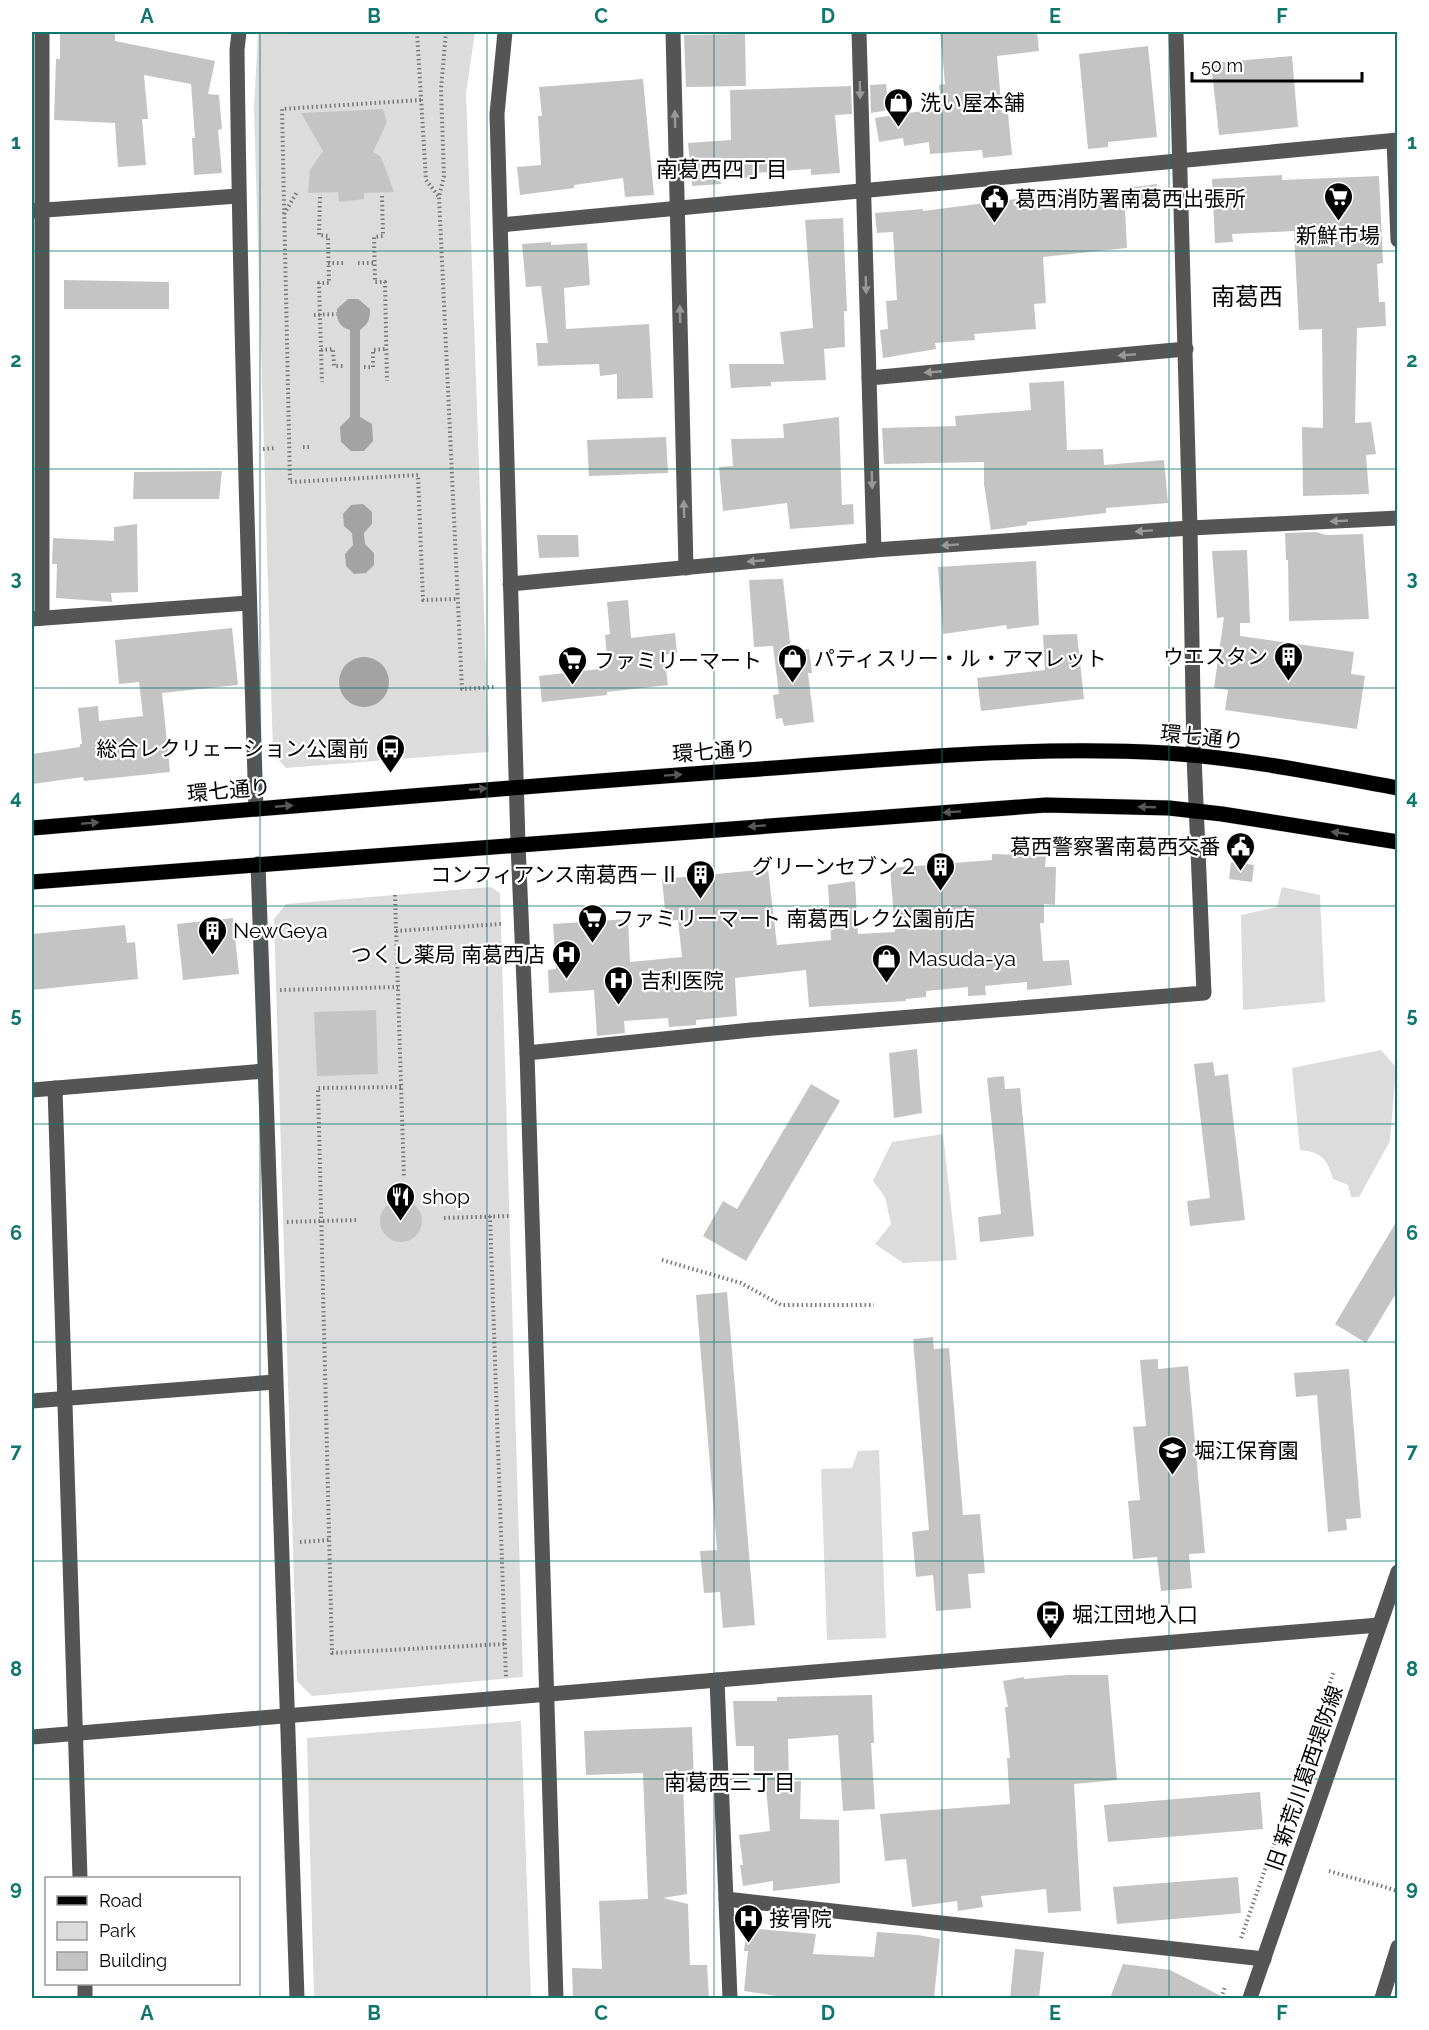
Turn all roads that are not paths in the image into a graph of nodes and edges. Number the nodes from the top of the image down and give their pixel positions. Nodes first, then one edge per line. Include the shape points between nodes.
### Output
1 (42, 32) edge
2 (239, 32) edge
3 (505, 32) edge
4 (673, 32) edge
5 (859, 32) edge
6 (1176, 32) edge
7 (1396, 141) edge
8 (1180, 161) junction
9 (863, 190) junction
10 (238, 196) junction
11 (678, 208) junction
12 (36, 211) edge
13 (501, 225) junction
14 (1398, 240) edge
15 (1186, 349) junction
16 (869, 378) junction
17 (1398, 518) edge
18 (1190, 528) junction
19 (874, 550) junction
20 (686, 568) junction
21 (510, 584) junction
22 (248, 603) junction
23 (37, 619) edge
24 (1194, 756) junction
25 (517, 787) junction
26 (1398, 788) edge
27 (256, 809) junction
28 (1196, 811) junction
29 (32, 828) edge
30 (1398, 842) edge
31 (518, 844) junction
32 (258, 864) junction
33 (32, 882) edge
34 (527, 1053) junction
35 (266, 1071) junction
36 (55, 1088) junction
37 (32, 1090) edge
38 (275, 1382) junction
39 (64, 1398) junction
40 (32, 1401) edge
41 (1398, 1572) edge
42 (1379, 1625) junction
43 (717, 1680) junction
44 (547, 1693) junction
45 (288, 1715) junction
46 (75, 1734) junction
47 (32, 1737) edge
48 (80, 1877) edge
49 (726, 1899) junction
50 (1398, 1947) edge
51 (1264, 1959) junction
52 (1395, 1964) edge
53 (297, 1998) edge
54 (556, 1998) edge
55 (730, 1998) edge
56 (1250, 1998) edge
57 (1382, 1998) edge

1 - 12 street
2 - 10 street
3 - 13 street via 497,114
11 -> 4 street
5 -> 9 street
6 - 8 street
7 - 8 street
7 - 14 street
8 - 9 street
8 - 15 street
9 - 11 street
9 -> 16 street
10 - 12 street
10 - 22 street
11 - 13 street
20 -> 11 street
12 - 23 street
13 - 21 street
15 -> 16 street
15 - 18 street
16 -> 19 street
17 -> 18 street
18 -> 19 street
18 - 24 street
19 -> 20 street
20 - 21 street
21 - 25 street
22 - 23 street
22 - 27 street
25 -> 24 main road, 環七通り via 939,756 1103,752
24 - 26 main road, 環七通り
24 - 28 street
27 -> 25 main road, 環七通り
25 - 31 street
29 -> 27 main road, 環七通り
30 -> 28 main road
28 -> 31 main road via 1046,805
28 - 34 street via 1204,993 751,1030
31 - 32 main road
31 - 34 street
32 - 33 main road
32 - 35 street
34 - 44 street
35 - 36 street
35 - 38 street
36 - 37 street
36 - 39 street
38 - 39 street
38 - 45 street
39 - 40 street
39 - 46 street
41 - 42 street, 旧 新荒川葛西堤防線
42 - 43 street
42 - 51 street, 旧 新荒川葛西堤防線
43 - 44 street
43 - 49 street
44 - 45 street
44 - 54 street
45 - 46 street
45 - 53 street
46 - 47 street
46 - 48 street
49 - 51 street
49 - 55 street
50 - 52 street
51 - 56 street, 旧 新荒川葛西堤防線
52 - 57 street

